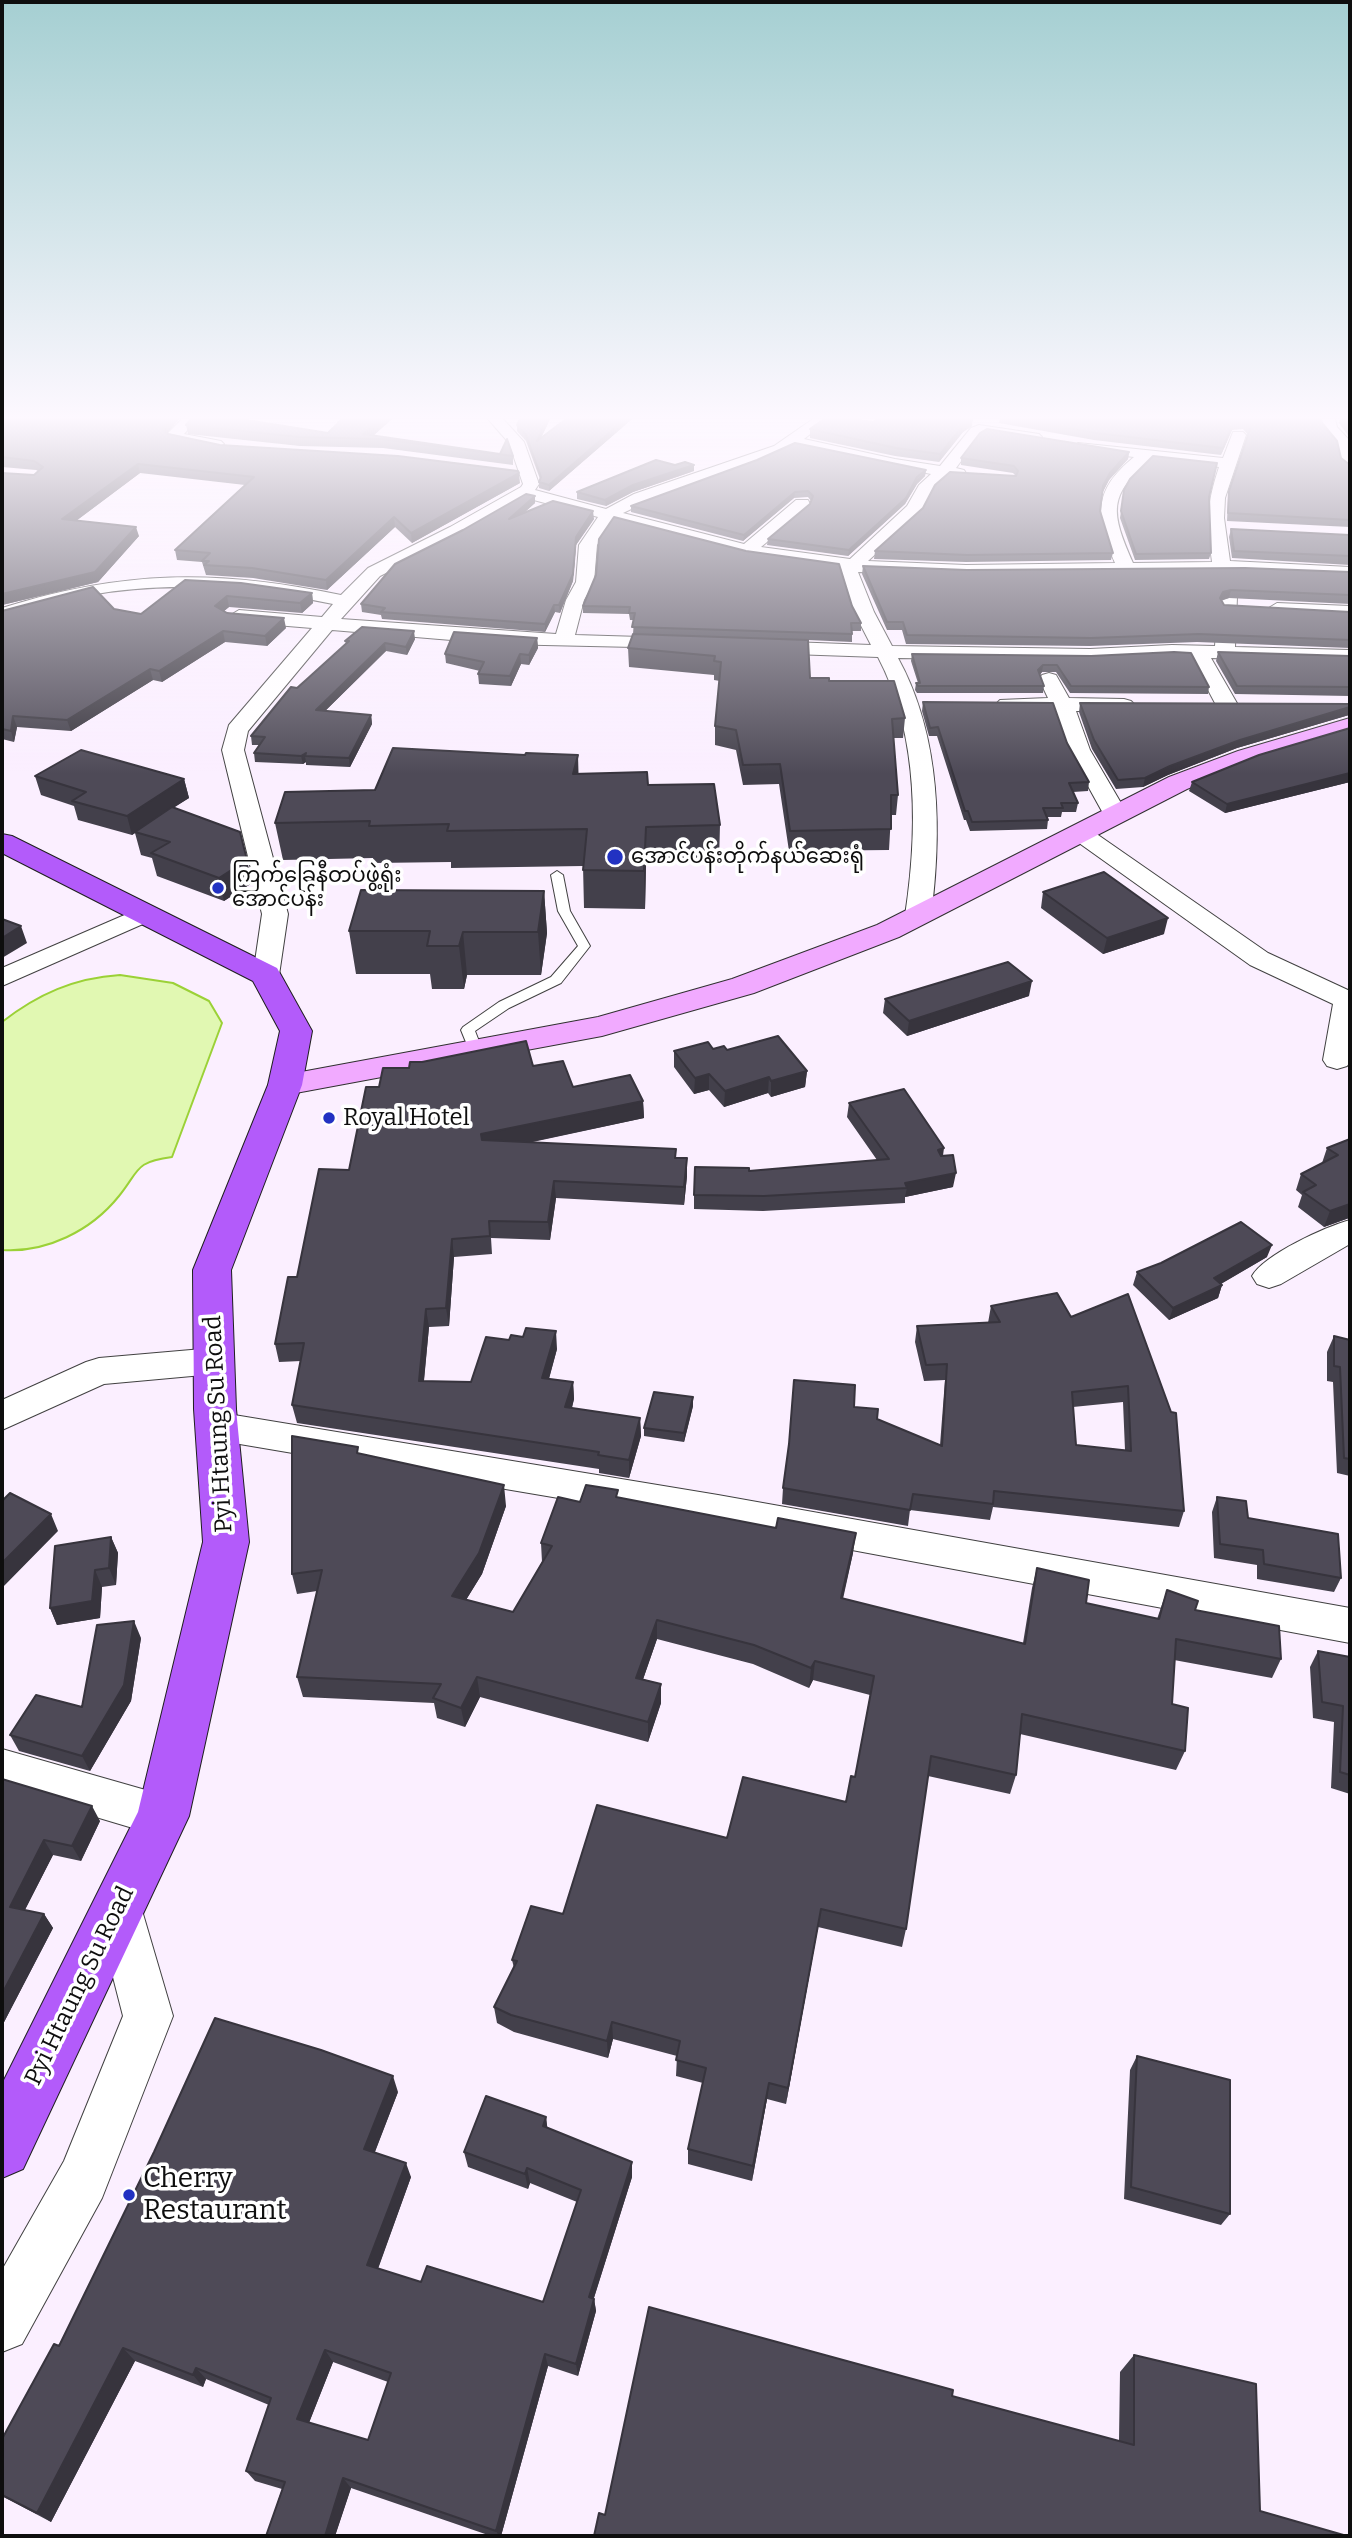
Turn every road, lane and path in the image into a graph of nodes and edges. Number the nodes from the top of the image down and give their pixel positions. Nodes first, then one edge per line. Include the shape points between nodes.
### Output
1 (443, 537) edge
2 (593, 537) edge
3 (703, 537) edge
4 (763, 537) edge
5 (883, 537) edge
6 (1115, 537) edge
7 (1224, 537) edge
8 (749, 549) junction
9 (853, 565) junction
10 (1226, 567) junction
11 (1127, 569) junction
12 (1350, 572) edge
13 (345, 601) junction
14 (1243, 607) junction
15 (1350, 612) edge
16 (2, 614) edge
17 (230, 615) edge
18 (327, 623) junction
19 (564, 641) junction
20 (690, 645) edge
21 (743, 646) edge
22 (1197, 651) junction
23 (1225, 651) junction
24 (885, 652) junction
25 (1350, 656) edge
26 (1049, 679) dead end
27 (906, 702) junction
28 (932, 703) edge
29 (984, 703) edge
30 (1062, 704) junction
31 (1144, 705) edge
32 (1199, 705) edge
33 (1227, 705) junction
34 (1249, 705) edge
35 (1350, 725) edge
36 (1116, 815) junction
37 (1080, 833) junction
38 (2, 842) edge
39 (557, 875) dead end
40 (143, 915) junction
41 (918, 916) junction
42 (266, 975) junction
43 (2, 978) edge
44 (475, 1049) junction
45 (1337, 1060) dead end
46 (285, 1085) junction
47 (1350, 1231) edge
48 (1269, 1276) dead end
49 (214, 1360) junction
50 (2, 1416) edge
51 (216, 1426) junction
52 (1350, 1626) edge
53 (2, 1769) edge
54 (163, 1816) junction
55 (118, 1908) junction
56 (15, 2091) edge
57 (2, 2148) edge
58 (2, 2324) edge

1 - 13 street via 374,572
2 - 19 street via 588,545 585,582
3 - 8 street
4 - 8 street
5 - 9 street
6 - 11 street
7 - 10 street
8 - 9 street
9 - 11 street
9 - 24 street via 849,571 864,612
10 - 11 street
10 - 12 street
10 - 14 street
13 - 16 street via 254,584 160,583 120,585
13 - 18 street
14 - 15 street
14 - 23 street
17 - 18 street
18 - 19 street
18 - 42 street via 237,730 233,750 275,914
19 - 20 street
21 - 24 street
22 - 23 street
22 - 24 street via 1090,655
22 - 33 street
23 - 25 street
24 - 27 street
26 - 30 street
27 - 28 street
27 - 41 street via 919,754 926,832
29 - 30 street
30 - 31 street
30 - 36 street via 1079,750
32 - 33 street
33 - 34 street
35 - 36 main road via 1247,756 1178,783
36 - 37 main road
37 - 41 main road
37 - 45 street via 1259,958 1347,1000
38 - 40 highway
39 - 44 lane via 564,911 584,946 556,980 504,1006 468,1031
40 - 42 highway
40 - 43 street
41 - 44 main road via 743,986 603,1026
42 - 46 highway, Pyi Htaung Su Road via 296,1031
44 - 46 main road
46 - 49 highway, Pyi Htaung Su Road via 212,1270
47 - 48 street
49 - 50 street via 99,1371
49 - 51 highway, Pyi Htaung Su Road
51 - 52 street via 718,1510
51 - 54 highway, Pyi Htaung Su Road via 226,1542
53 - 54 street
54 - 55 highway, Pyi Htaung Su Road
55 - 56 highway, Pyi Htaung Su Road
55 - 58 street via 148,2016 83,2179
56 - 57 highway, Pyi Htaung Su Road

